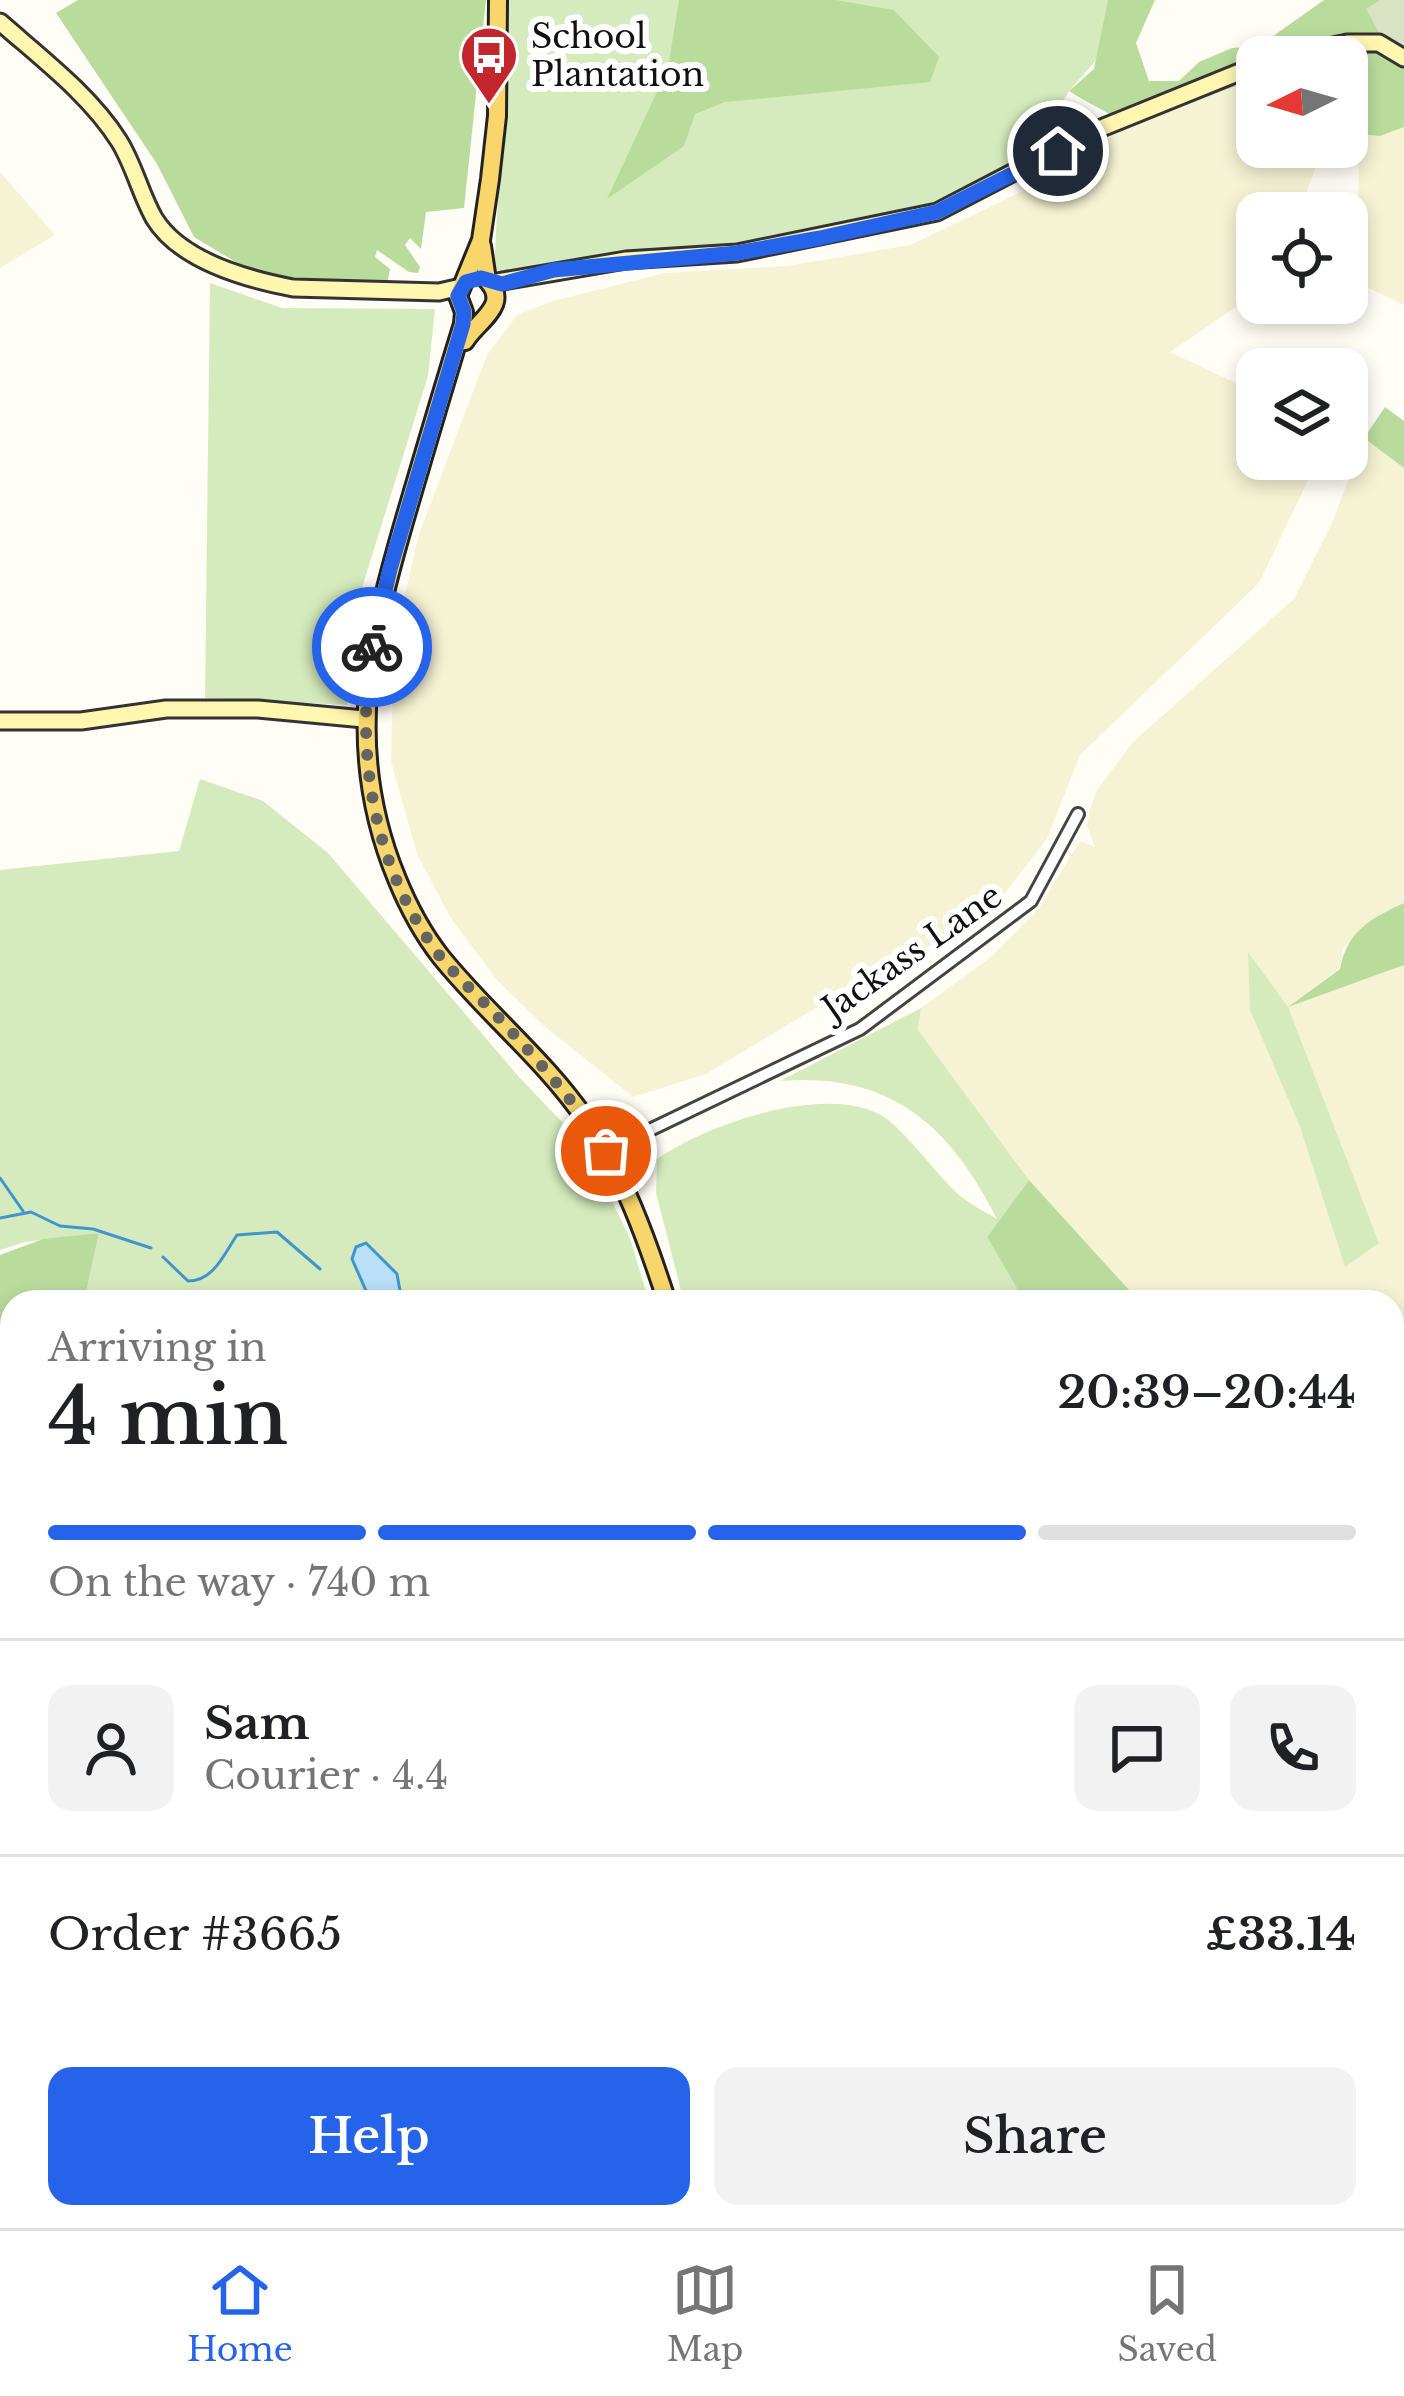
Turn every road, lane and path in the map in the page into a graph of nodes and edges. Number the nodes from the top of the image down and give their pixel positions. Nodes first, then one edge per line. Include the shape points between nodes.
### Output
1 (499, 0) edge
2 (0, 22) edge
3 (1368, 43) edge
4 (1404, 58) edge
5 (1236, 74) edge
6 (482, 240) junction
7 (492, 288) junction
8 (463, 296) junction
9 (484, 317) junction
10 (451, 362) junction
11 (364, 719) junction
12 (0, 721) edge
13 (1078, 814) dead end
14 (606, 1151) junction
15 (662, 1290) edge

1 - 6 main road via 497,116
2 - 8 street via 98,113 155,220 181,247 292,288
3 - 4 street
5 - 7 street via 1089,134 937,212 737,253 554,270
6 - 7 main road
6 - 8 main road
7 - 8 main road
7 - 9 main road via 494,310
8 - 9 main road
8 - 10 main road
9 - 10 main road
10 - 11 main road via 374,632
11 - 12 street via 166,709
11 - 14 main road via 375,813 418,922
13 - 14 street, Jackass Lane via 1030,901 860,1029
14 - 15 main road

